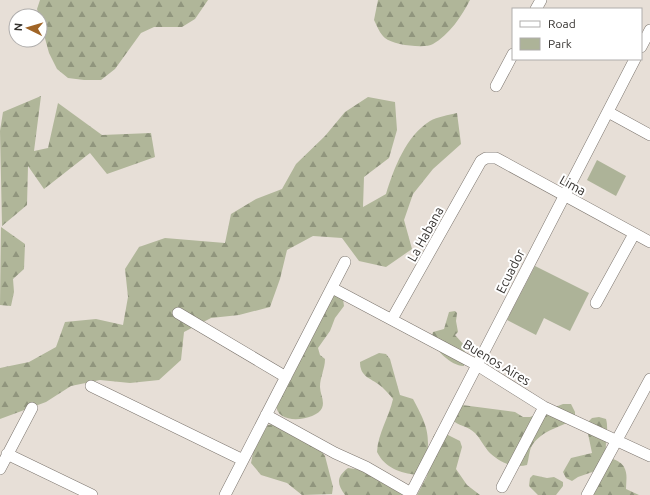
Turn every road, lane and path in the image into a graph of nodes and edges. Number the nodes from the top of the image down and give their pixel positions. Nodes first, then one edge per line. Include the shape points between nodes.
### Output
1 (650, 30) edge
2 (642, 45) edge
3 (512, 56) edge
4 (634, 60) edge
5 (496, 86) dead end
6 (608, 112) junction
7 (650, 135) edge
8 (481, 161) joint
9 (564, 196) junction
10 (634, 234) junction
11 (650, 242) edge
12 (345, 262) dead end
13 (332, 288) junction
14 (596, 303) dead end
15 (178, 313) dead end
16 (392, 319) junction
17 (477, 365) junction
18 (286, 377) junction
19 (650, 379) edge
20 (91, 386) dead end
21 (544, 407) junction
22 (32, 408) dead end
23 (266, 415) junction
24 (618, 440) junction
25 (8, 454) junction
26 (650, 456) edge
27 (243, 460) junction
28 (0, 469) edge
29 (502, 487) dead end
30 (410, 494) edge
31 (92, 495) edge
32 (225, 495) edge
33 (587, 495) edge

1 - 2 street
3 - 5 street
4 - 6 street, Ecuador
6 - 7 street
6 - 9 street, Ecuador
8 - 9 street, Lima via 496,158
8 - 16 street, La Habana
9 - 10 street, Lima
9 - 17 street, Ecuador
10 - 11 street, Lima
10 - 14 street
12 - 13 street
13 - 16 street, Buenos Aires
13 - 18 street
15 - 18 street
16 - 17 street, Buenos Aires
17 - 21 street, Buenos Aires
17 - 30 street, Ecuador
18 - 23 street
19 - 24 street
20 - 27 street
21 - 24 street, Buenos Aires
21 - 29 street
22 - 25 street
23 - 27 street
23 - 30 street via 366,467
24 - 26 street, Buenos Aires
24 - 33 street
25 - 28 street
25 - 31 street
27 - 32 street

